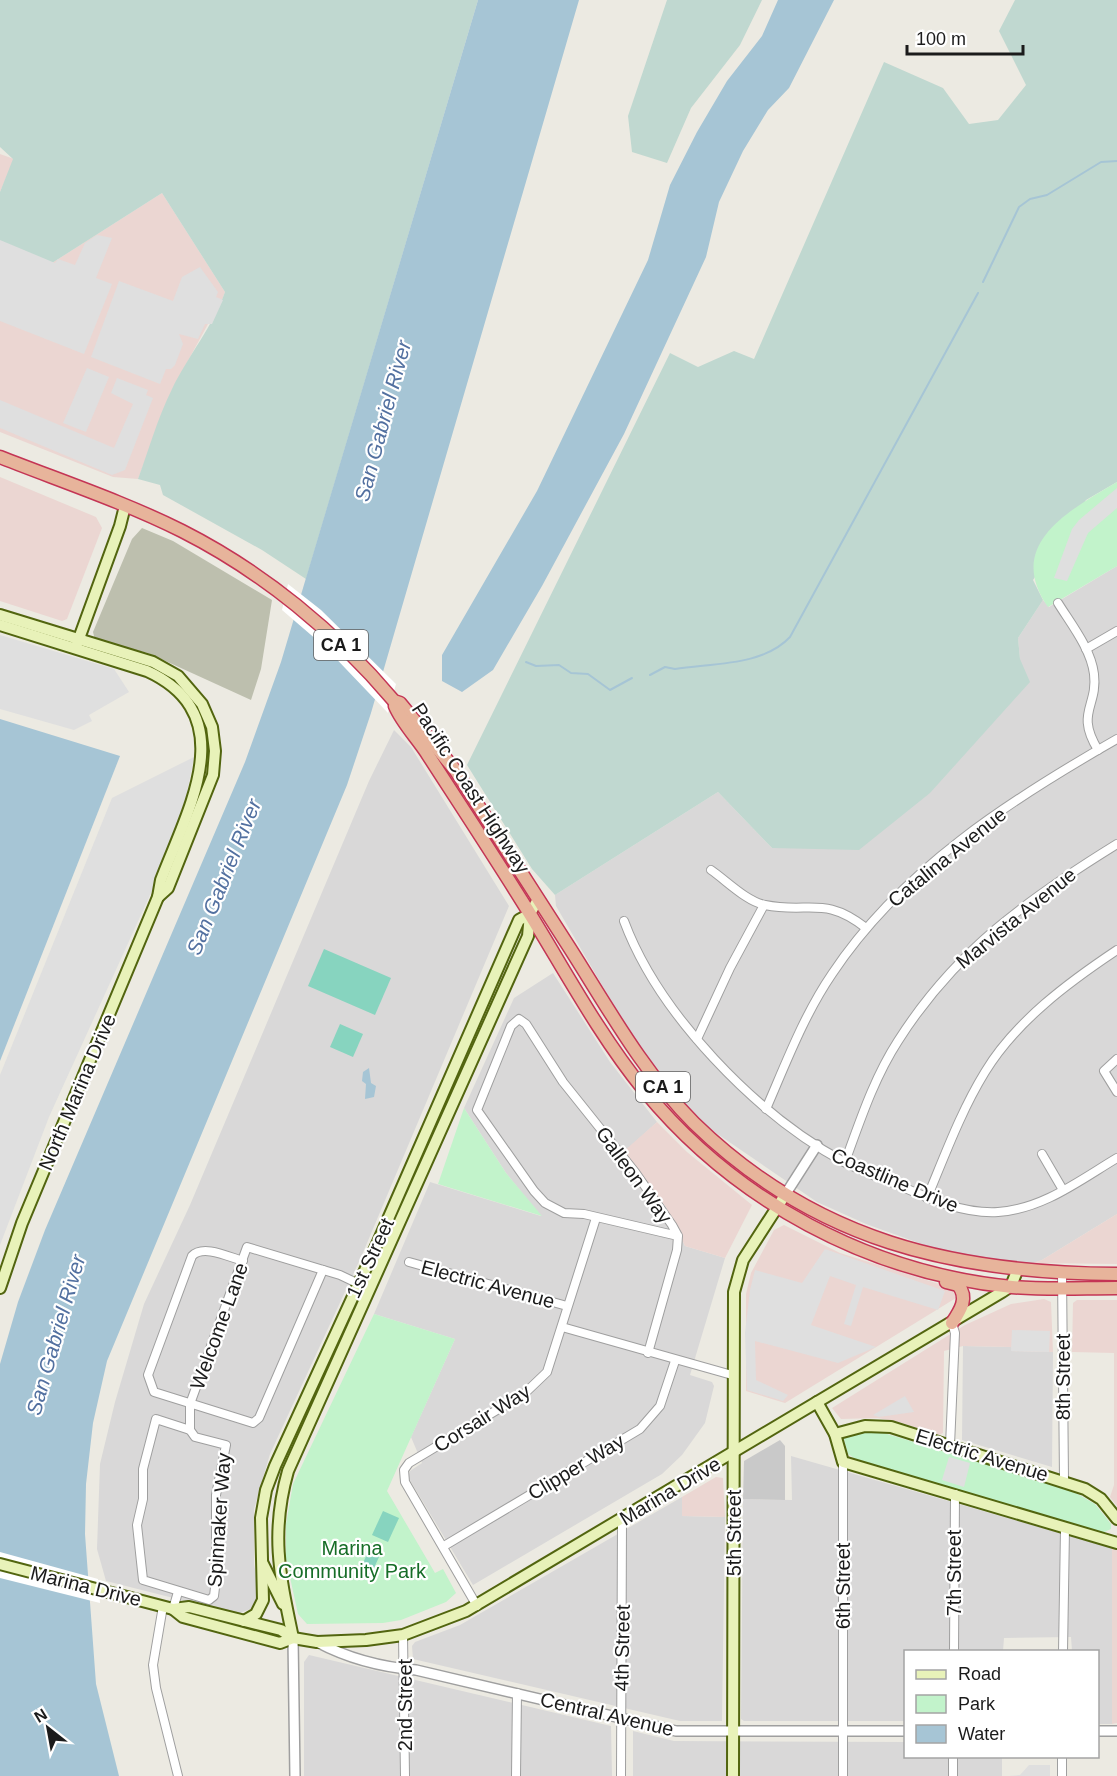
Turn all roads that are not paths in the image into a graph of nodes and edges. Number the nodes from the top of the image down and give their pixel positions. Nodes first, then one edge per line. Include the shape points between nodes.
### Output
1 (0, 457) edge
2 (125, 506) junction
3 (1058, 603) dead end
4 (0, 615) edge
5 (0, 625) edge
6 (1117, 631) edge
7 (77, 644) junction
8 (1086, 649) junction
9 (393, 700) junction
10 (1117, 739) edge
11 (1098, 750) junction
12 (1117, 844) edge
13 (711, 870) dead end
14 (538, 899) junction
15 (765, 905) junction
16 (530, 914) junction
17 (624, 921) dead end
18 (866, 928) junction
19 (1117, 950) edge
20 (697, 1039) junction
21 (1117, 1059) edge
22 (1117, 1092) edge
23 (766, 1109) junction
24 (817, 1145) junction
25 (1042, 1154) dead end
26 (1117, 1158) edge
27 (845, 1162) junction
28 (1063, 1190) junction
29 (784, 1194) junction
30 (927, 1198) junction
31 (776, 1207) junction
32 (596, 1218) junction
33 (845, 1226) junction
34 (678, 1236) junction
35 (839, 1240) junction
36 (243, 1261) junction
37 (893, 1261) junction
38 (410, 1262) dead end
39 (323, 1270) junction
40 (1017, 1271) junction
41 (1062, 1273) junction
42 (1117, 1274) edge
43 (358, 1283) junction
44 (1011, 1286) junction
45 (0, 1288) edge
46 (1117, 1288) edge
47 (371, 1289) junction
48 (1063, 1289) junction
49 (567, 1306) junction
50 (952, 1323) junction
51 (562, 1327) junction
52 (648, 1353) junction
53 (675, 1361) junction
54 (732, 1375) junction
55 (817, 1402) junction
56 (190, 1404) junction
57 (190, 1430) junction
58 (835, 1434) junction
59 (950, 1445) junction
60 (734, 1452) junction
61 (843, 1462) junction
62 (1064, 1480) junction
63 (955, 1494) junction
64 (622, 1519) junction
65 (1117, 1519) edge
66 (1065, 1529) junction
67 (1117, 1534) edge
68 (1099, 1539) junction
69 (1117, 1544) edge
70 (444, 1546) junction
71 (261, 1558) junction
72 (0, 1564) edge
73 (177, 1592) junction
74 (477, 1606) junction
75 (168, 1607) junction
76 (288, 1612) junction
77 (244, 1622) junction
78 (403, 1635) junction
79 (293, 1638) junction
80 (317, 1642) junction
81 (954, 1650) edge
82 (1063, 1650) edge
83 (404, 1669) junction
84 (517, 1693) junction
85 (622, 1718) junction
86 (732, 1731) junction
87 (843, 1731) junction
88 (904, 1731) edge
89 (1099, 1731) edge
90 (1117, 1731) edge
91 (953, 1758) edge
92 (1062, 1758) edge
93 (178, 1776) edge
94 (295, 1776) edge
95 (405, 1776) edge
96 (516, 1776) edge
97 (621, 1776) edge
98 (733, 1776) edge
99 (843, 1776) edge
100 (952, 1776) edge
101 (1062, 1776) edge

1 - 2 highway, CA 1
2 - 7 main road
2 - 9 highway, CA 1 via 214,549 285,597 331,635
3 - 8 street
4 - 7 main road
5 - 7 main road
6 - 8 street
7 - 45 main road, North Marina Drive via 184,689 199,726 202,765 158,897 22,1223
8 - 11 street via 1095,677 1086,725
9 - 14 highway, Pacific Coast Highway / CA 1 via 400,703 456,771
9 - 16 highway, Pacific Coast Highway / CA 1
10 - 11 street, Catalina Avenue
11 - 18 street, Catalina Avenue via 967,836 913,879
12 - 27 street, Marvista Avenue via 1063,877 1004,922 965,954 931,993 897,1042 872,1090
13 - 15 street
14 - 16 main road, 1st Street
14 - 29 highway, Pacific Coast Highway / CA 1 via 649,1070 693,1122
15 - 18 street via 838,910
15 - 20 street
16 - 31 highway, Pacific Coast Highway / CA 1 via 643,1089 704,1154
16 - 43 main road, 1st Street via 519,920
16 - 47 main road, 1st Street via 528,936
17 - 20 street, Coastline Drive via 655,979
18 - 23 street, Catalina Avenue via 808,1016
19 - 30 street via 1053,998 1012,1036 986,1070 966,1107
20 - 23 street, Coastline Drive
21 - 22 street via 1104,1071
23 - 24 street, Coastline Drive
24 - 27 street, Coastline Drive
24 - 29 street
25 - 28 street
26 - 28 street, Coastline Drive
27 - 30 street, Coastline Drive
28 - 30 street, Coastline Drive via 1041,1202 998,1212 965,1210
29 - 31 main road, 5th Street
29 - 33 highway, Pacific Coast Highway / CA 1
31 - 35 highway, Pacific Coast Highway / CA 1
31 - 54 main road, 5th Street via 738,1274
32 - 34 street
32 - 34 street, Galleon Way via 564,1214 544,1203 477,1110 511,1026 519,1019 635,1172
32 - 49 street, Corsair Way
33 - 35 highway
33 - 40 highway, Pacific Coast Highway / CA 1 via 920,1253
34 - 52 street, Galleon Way
35 - 37 highway, Pacific Coast Highway / CA 1
36 - 39 street, Welcome Lane via 247,1247
36 - 56 street, Welcome Lane
36 - 56 street via 196,1251 169,1316 148,1375 149,1384 154,1392
37 - 44 highway, Pacific Coast Highway / CA 1
37 - 50 highway via 903,1270 960,1288 963,1301
38 - 49 street, Electric Avenue
39 - 43 street
39 - 56 street via 257,1421
40 - 41 highway, Pacific Coast Highway / CA 1
40 - 44 main road
41 - 42 highway, Pacific Coast Highway / CA 1
41 - 48 street, 8th Street
43 - 47 street
43 - 71 main road, 1st Street via 266,1490
44 - 48 highway, Pacific Coast Highway / CA 1
44 - 50 main road, Marina Drive
46 - 48 highway, Pacific Coast Highway / CA 1
47 - 76 main road, 1st Street via 283,1489 276,1550
48 - 62 street, 8th Street
49 - 51 street, Corsair Way
50 - 55 main road, Marina Drive
50 - 59 street via 955,1333
51 - 52 street, Electric Avenue
51 - 70 street, Corsair Way via 547,1372 537,1383 409,1463 403,1474
52 - 53 street, Electric Avenue
53 - 54 street, Electric Avenue
53 - 70 street, Clipper Way via 660,1406 640,1429
54 - 60 main road, 5th Street
55 - 58 main road, 6th Street
55 - 60 main road, Marina Drive
56 - 57 street, Welcome Lane
57 - 73 street, Spinnaker Way via 195,1437 226,1445 216,1495 216,1580 214,1596 209,1599
57 - 73 street via 156,1419 143,1469 143,1499 137,1525 142,1580
58 - 59 main road, Electric Avenue via 879,1426
58 - 61 main road, 6th Street
59 - 62 main road, Electric Avenue
60 - 64 main road, Marina Drive
60 - 86 main road, 5th Street
61 - 63 main road
61 - 87 street, 6th Street
62 - 65 main road, Electric Avenue via 1101,1498
63 - 66 main road
63 - 81 street, 7th Street
64 - 74 main road, Marina Drive
64 - 85 street, 4th Street
66 - 68 main road
66 - 82 street
67 - 68 main road
68 - 69 main road
70 - 74 street
71 - 76 main road, 1st Street
71 - 77 main road via 263,1600 256,1614
72 - 75 main road, Marina Drive
73 - 75 street
74 - 78 main road, Marina Drive
75 - 77 main road, Marina Drive via 189,1607
75 - 79 main road, Marina Drive via 183,1617 280,1643
75 - 93 street via 153,1665
76 - 79 main road, 1st Street
77 - 79 main road, Marina Drive via 281,1630
78 - 80 main road, Marina Drive
78 - 83 street, 2nd Street
79 - 80 main road, Marina Drive
79 - 94 street, 1st Street
80 - 83 street, Central Avenue via 348,1658
83 - 84 street, Central Avenue
83 - 95 street, 2nd Street
84 - 85 street, Central Avenue
84 - 96 street
85 - 86 street, Central Avenue via 676,1731
85 - 97 street, 4th Street
86 - 87 street, Central Avenue
86 - 98 main road, 5th Street
87 - 88 street, Central Avenue
87 - 99 street, 6th Street
89 - 90 street
91 - 100 street
92 - 101 street

